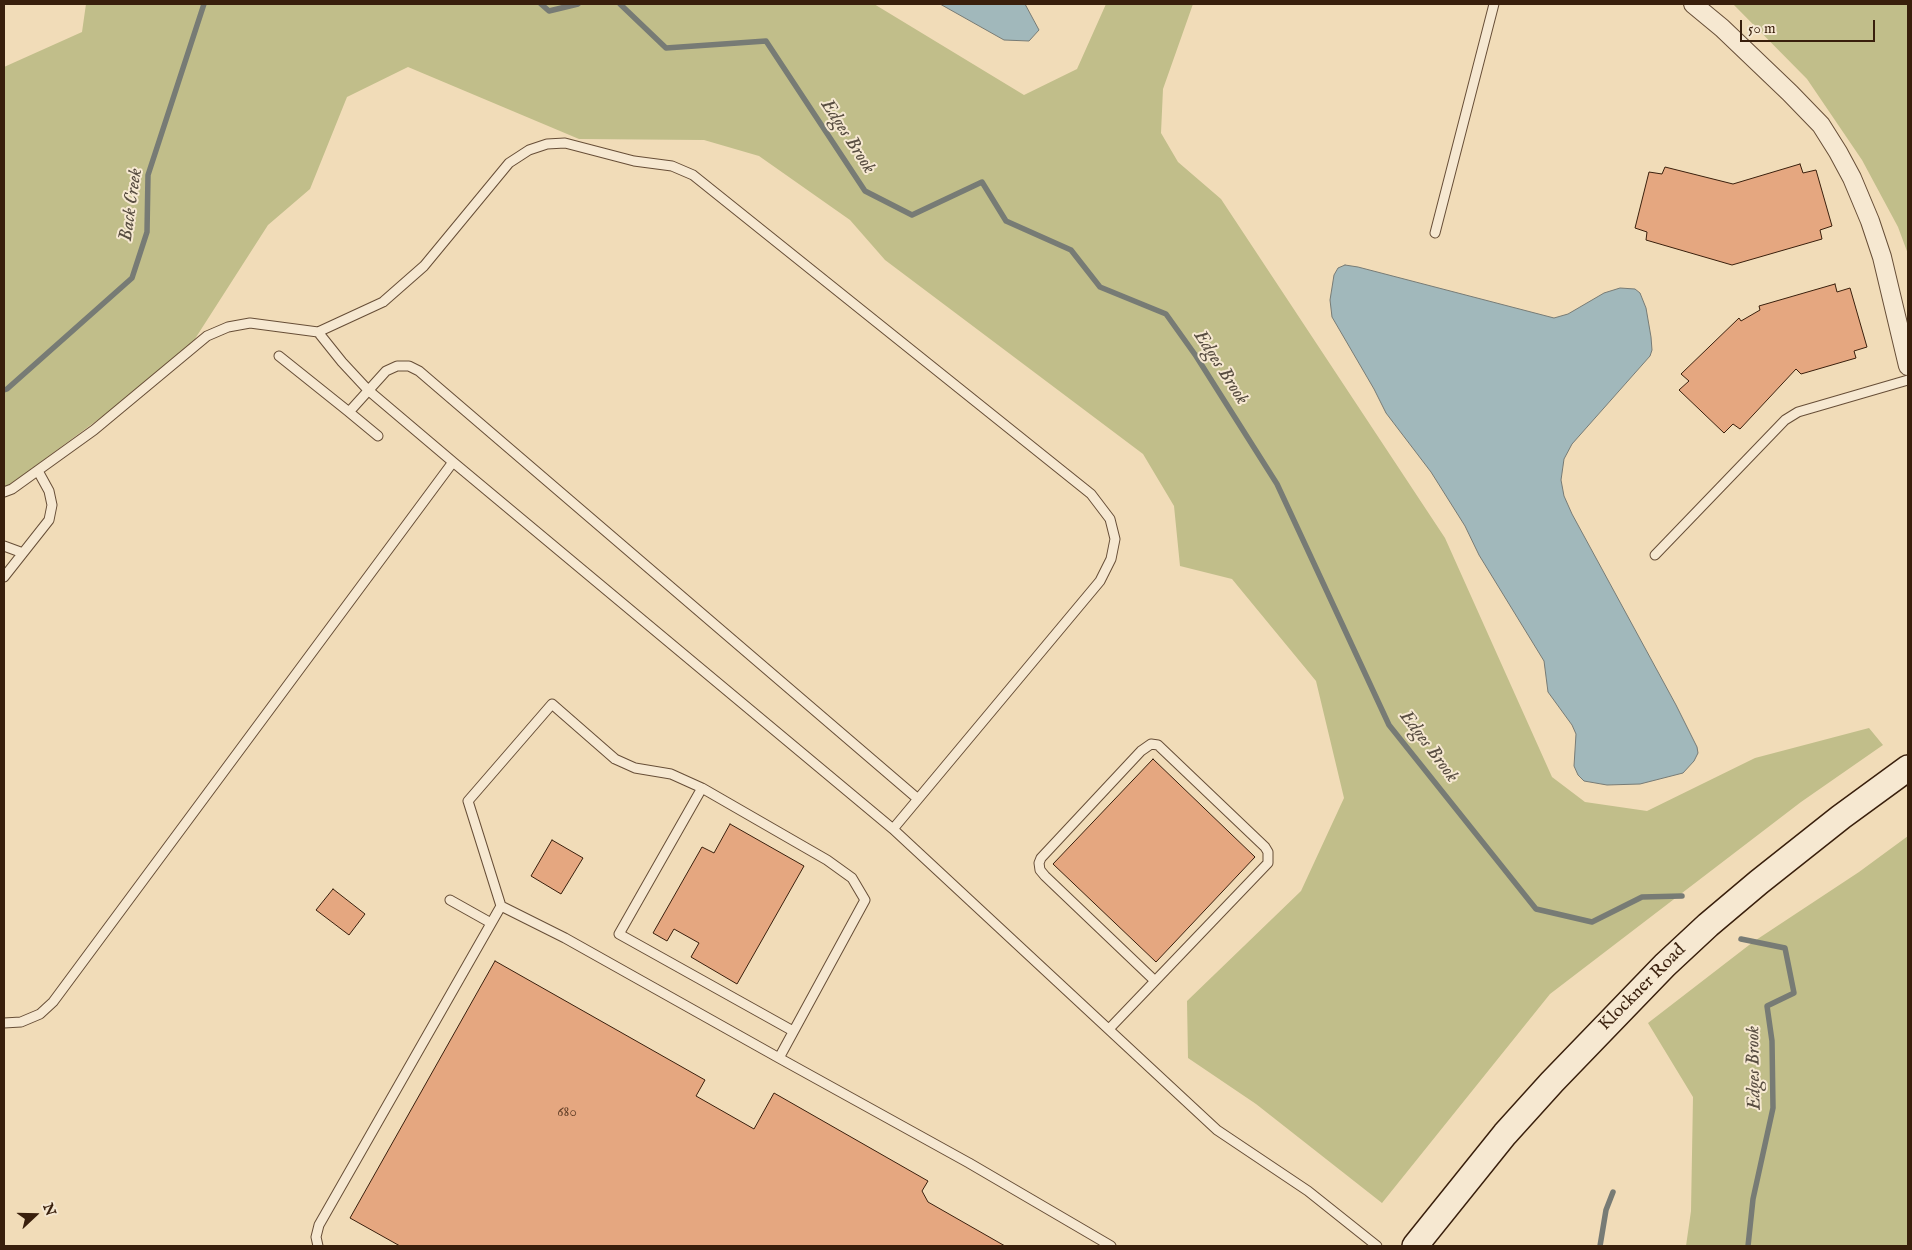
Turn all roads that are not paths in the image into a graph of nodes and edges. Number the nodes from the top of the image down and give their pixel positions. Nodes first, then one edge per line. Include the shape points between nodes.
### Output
1 (1494, 4) edge
2 (1693, 4) edge
3 (1435, 232) dead end
4 (318, 332) junction
5 (279, 356) dead end
6 (1908, 366) edge
7 (1908, 380) edge
8 (368, 390) junction
9 (348, 412) junction
10 (378, 436) dead end
11 (453, 462) junction
12 (38, 471) junction
13 (4, 492) edge
14 (4, 546) edge
15 (23, 553) junction
16 (1655, 555) dead end
17 (4, 578) edge
18 (1908, 768) edge
19 (702, 788) junction
20 (918, 799) junction
21 (893, 829) junction
22 (450, 900) dead end
23 (501, 906) junction
24 (491, 923) junction
25 (1154, 980) junction
26 (4, 1023) edge
27 (1108, 1029) junction
28 (793, 1031) junction
29 (779, 1058) junction
30 (318, 1246) edge
31 (1111, 1246) edge
32 (1377, 1246) edge
33 (1415, 1246) edge

1 - 3 lane
2 - 6 street via 1790,93 1821,125 1838,152 1852,178 1882,257
4 - 8 lane
4 - 12 lane via 250,323 228,327 207,336 94,430
4 - 20 lane via 383,302 424,266 509,163 529,150 547,144 565,144 634,162 672,166 693,175 1091,494 1110,519 1115,540 1111,559 1100,581
5 - 9 lane
7 - 16 lane via 1798,412 1786,420
8 - 9 lane
8 - 11 lane
8 - 20 lane via 386,371 397,366 409,366 419,371
9 - 10 lane
11 - 21 lane
11 - 26 lane via 53,1002 40,1014 21,1022
12 - 13 lane
12 - 15 lane via 52,505 49,520
14 - 15 lane
15 - 17 lane
18 - 33 main road, Klockner Road via 1759,882 1665,965 1505,1134
19 - 23 lane via 671,774 635,768 615,759 552,704 468,801
19 - 28 lane via 827,860 852,878 865,900
19 - 28 lane via 619,934
20 - 21 lane
21 - 27 lane
22 - 24 lane
23 - 24 lane
23 - 29 lane via 566,938
24 - 30 lane via 319,1224
25 - 25 lane via 1268,863 1265,847 1158,744 1151,744 1141,751 1039,863 1040,870
25 - 27 lane
27 - 32 lane via 1216,1130 1308,1191
28 - 29 lane
29 - 31 lane

